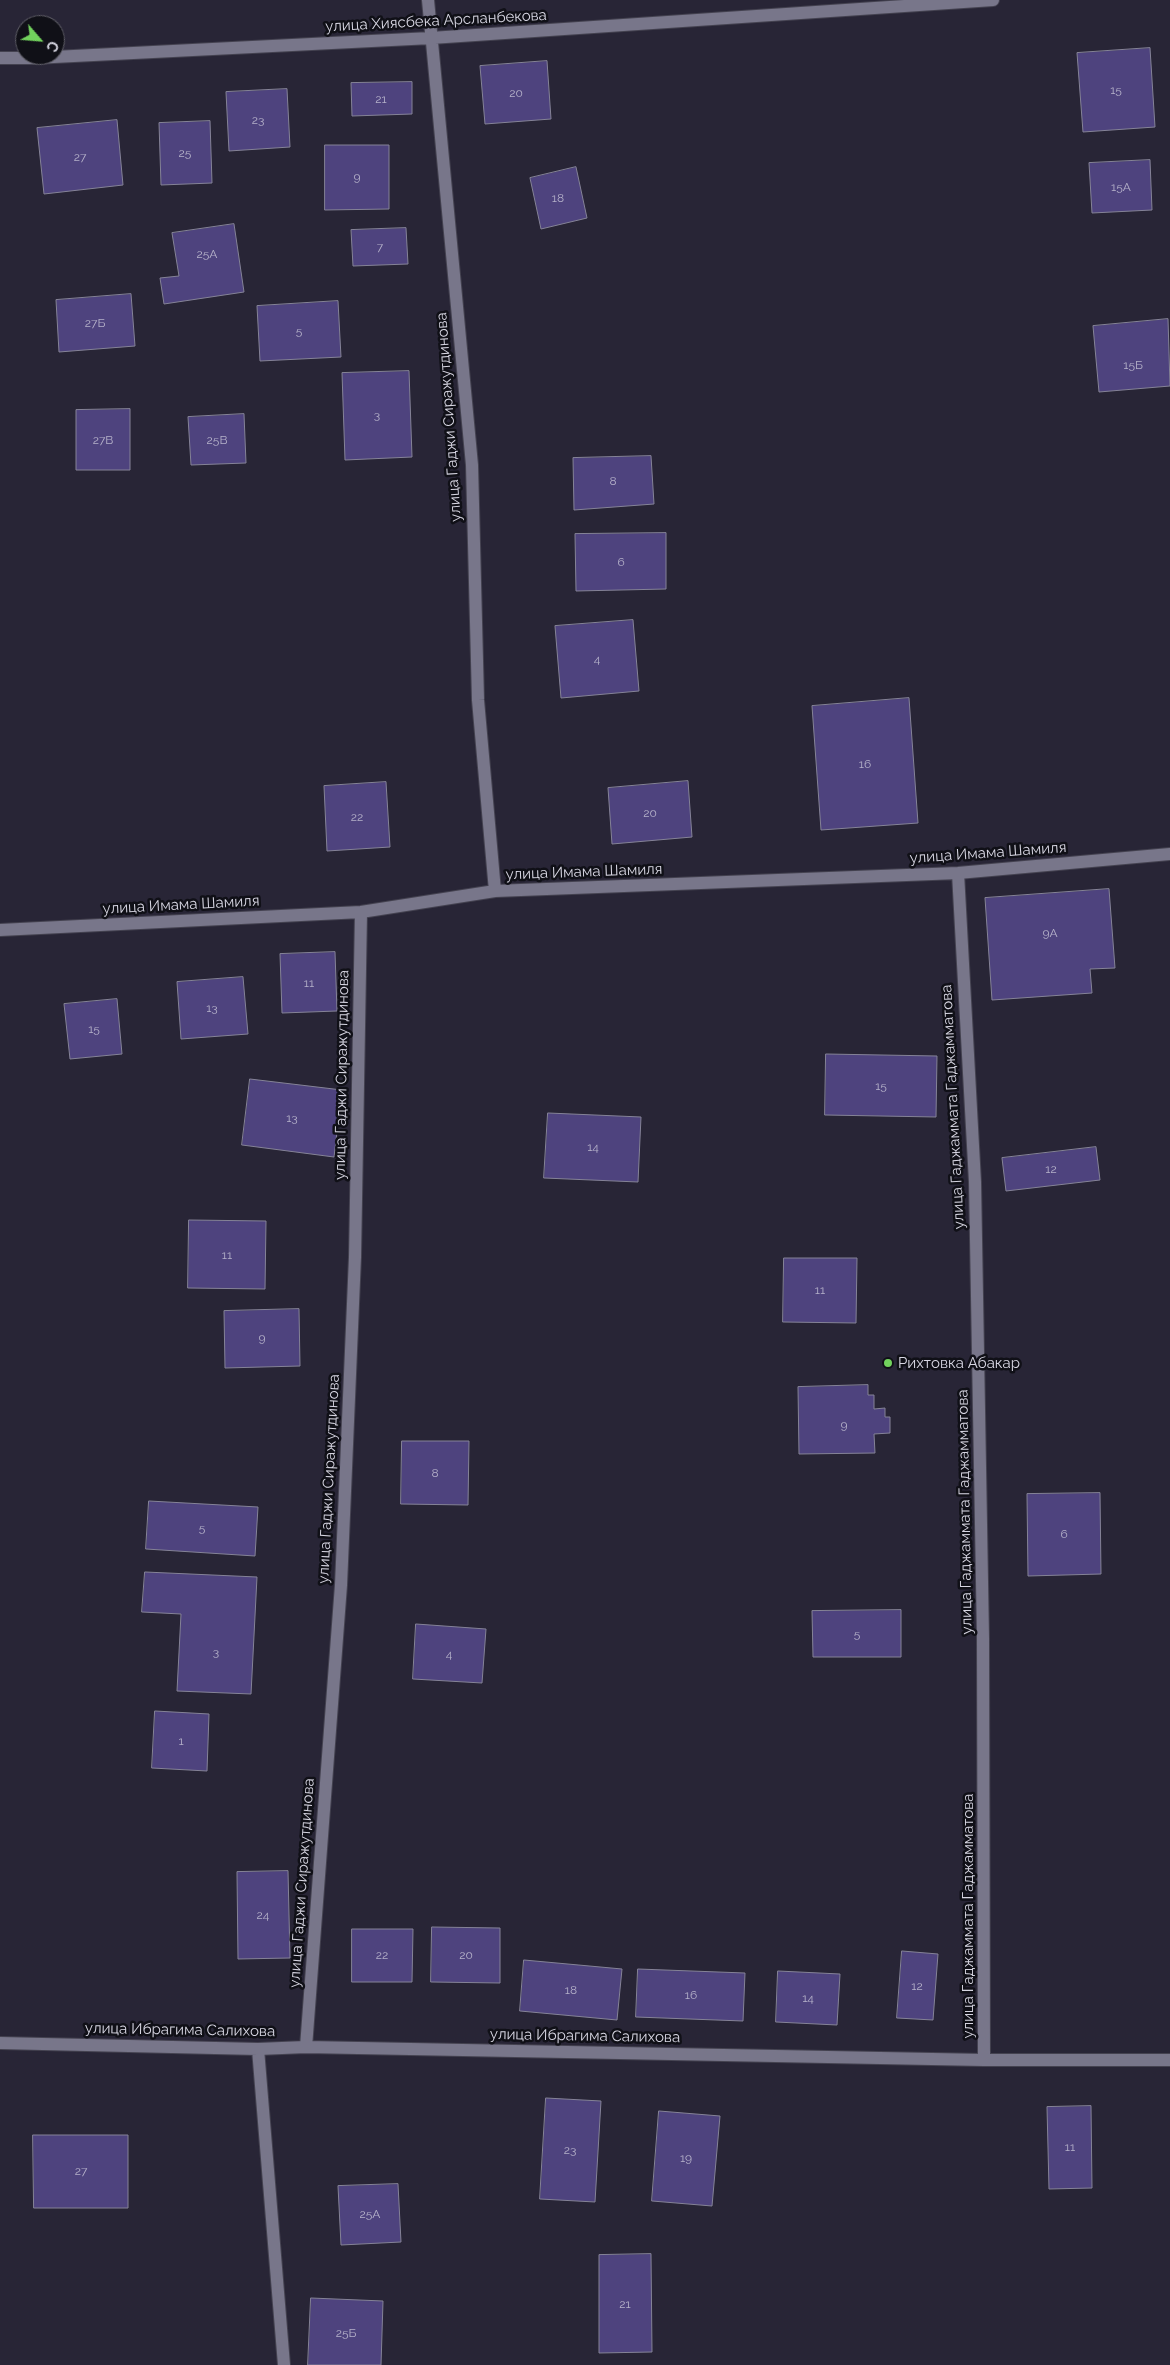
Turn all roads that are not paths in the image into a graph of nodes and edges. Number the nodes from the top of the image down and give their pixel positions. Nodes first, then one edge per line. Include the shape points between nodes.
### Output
1 (428, 0) edge
2 (993, 0) edge
3 (861, 4) edge
4 (431, 38) junction
5 (0, 58) edge
6 (1170, 854) edge
7 (958, 874) junction
8 (495, 891) junction
9 (361, 912) junction
10 (0, 930) edge
11 (0, 2043) edge
12 (306, 2047) junction
13 (258, 2049) junction
14 (984, 2060) junction
15 (1170, 2060) edge
16 (284, 2365) edge

1 - 4 street, улица Гаджи Сиражутдинова
2 - 3 street, улица Хиясбека Арсланбекова
3 - 4 street, улица Хиясбека Арсланбекова
4 - 5 street, улица Хиясбека Арсланбекова
4 - 8 street, улица Гаджи Сиражутдинова via 472,465 478,700
6 - 7 street, улица Имама Шамиля
7 - 8 street, улица Имама Шамиля
7 - 14 street, улица Гаджаммата Гаджамматова via 975,1182 984,1638
8 - 9 street, улица Имама Шамиля
9 - 10 street, улица Имама Шамиля
9 - 12 street, улица Гаджи Сиражутдинова via 355,1257 341,1585
11 - 13 street, улица Ибрагима Салихова
12 - 13 street, улица Ибрагима Салихова
12 - 14 street, улица Ибрагима Салихова
13 - 16 street
14 - 15 street, улица Ибрагима Салихова

